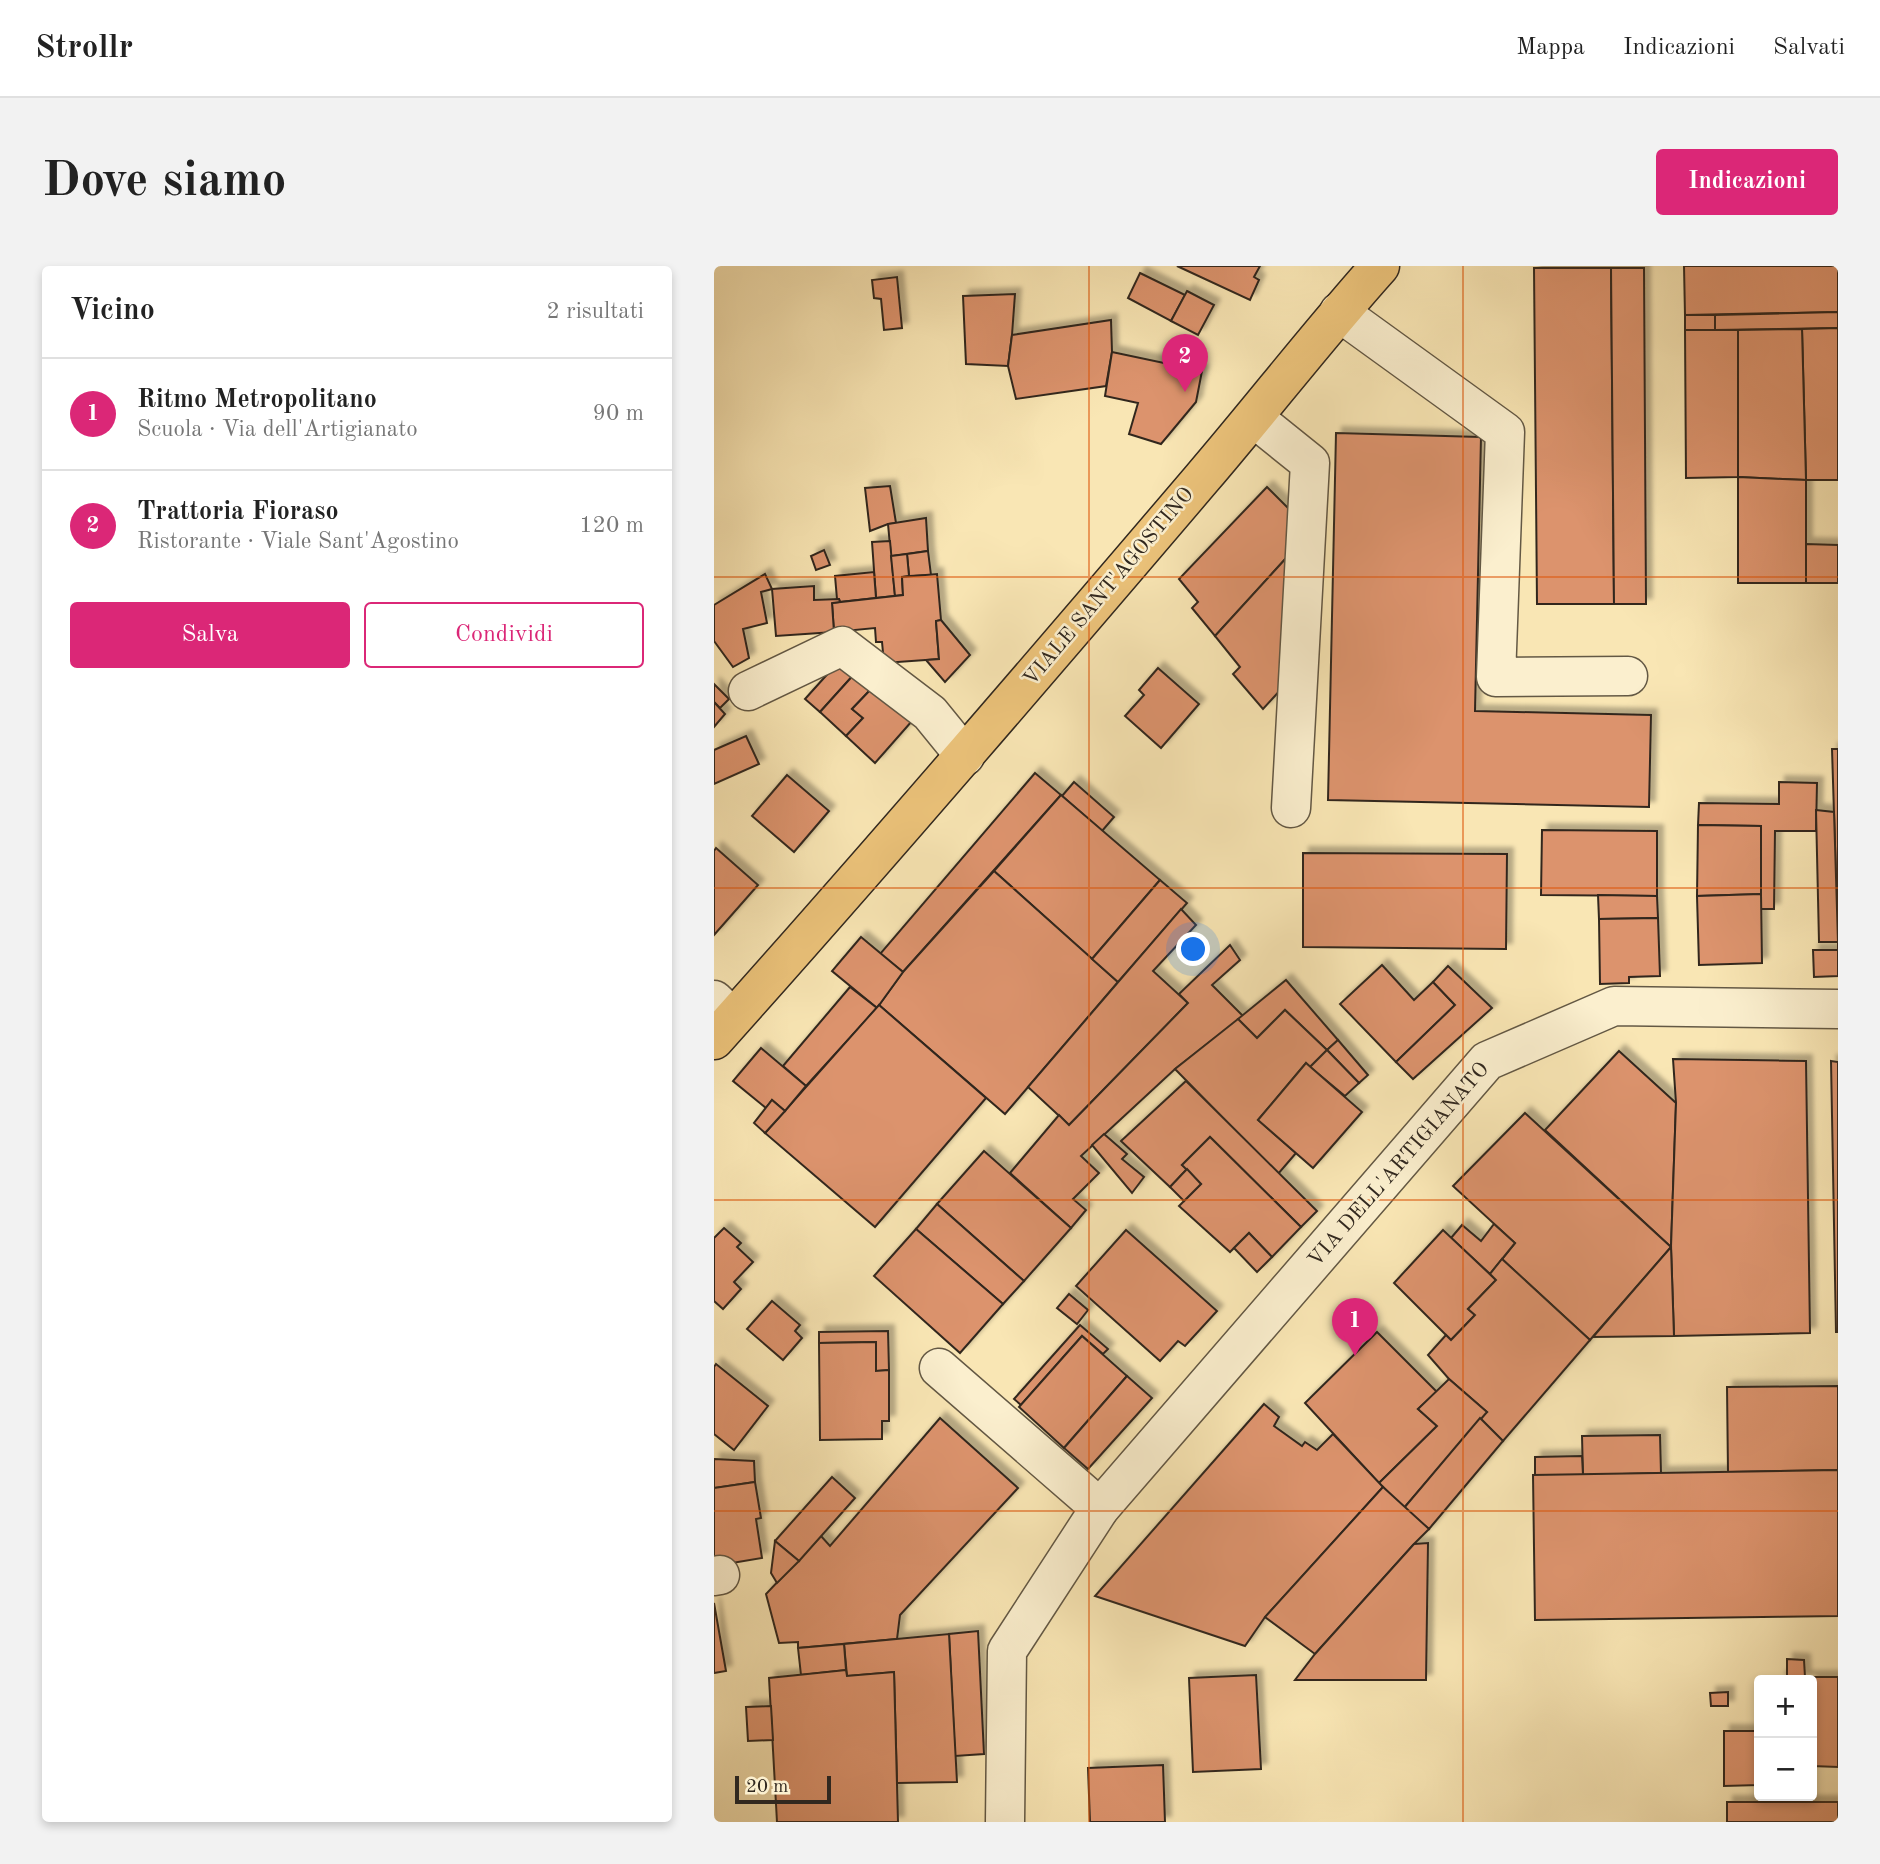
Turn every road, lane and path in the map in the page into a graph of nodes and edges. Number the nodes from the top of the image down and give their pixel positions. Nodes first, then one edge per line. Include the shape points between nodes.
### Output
1 (1380, 266) edge
2 (1339, 312) junction
3 (1254, 418) junction
4 (1628, 676) dead end
5 (748, 691) dead end
6 (965, 756) junction
7 (1291, 808) dead end
8 (1838, 1009) edge
9 (720, 1019) edge
10 (939, 1368) dead end
11 (1100, 1508) junction
12 (1005, 1822) edge

1 - 2 main road, VIALE SANT'AGOSTINO
2 - 3 main road, VIALE SANT'AGOSTINO
2 - 4 street via 1505,432 1496,677
3 - 6 main road, VIALE SANT'AGOSTINO
3 - 7 street via 1311,463
5 - 6 street via 842,646 930,713
6 - 9 main road, VIALE SANT'AGOSTINO
8 - 11 street, VIA DELL'ARTIGIANATO via 1614,1006 1487,1061
10 - 11 street
11 - 12 street, VIA DELL'ARTIGIANATO via 1007,1651

